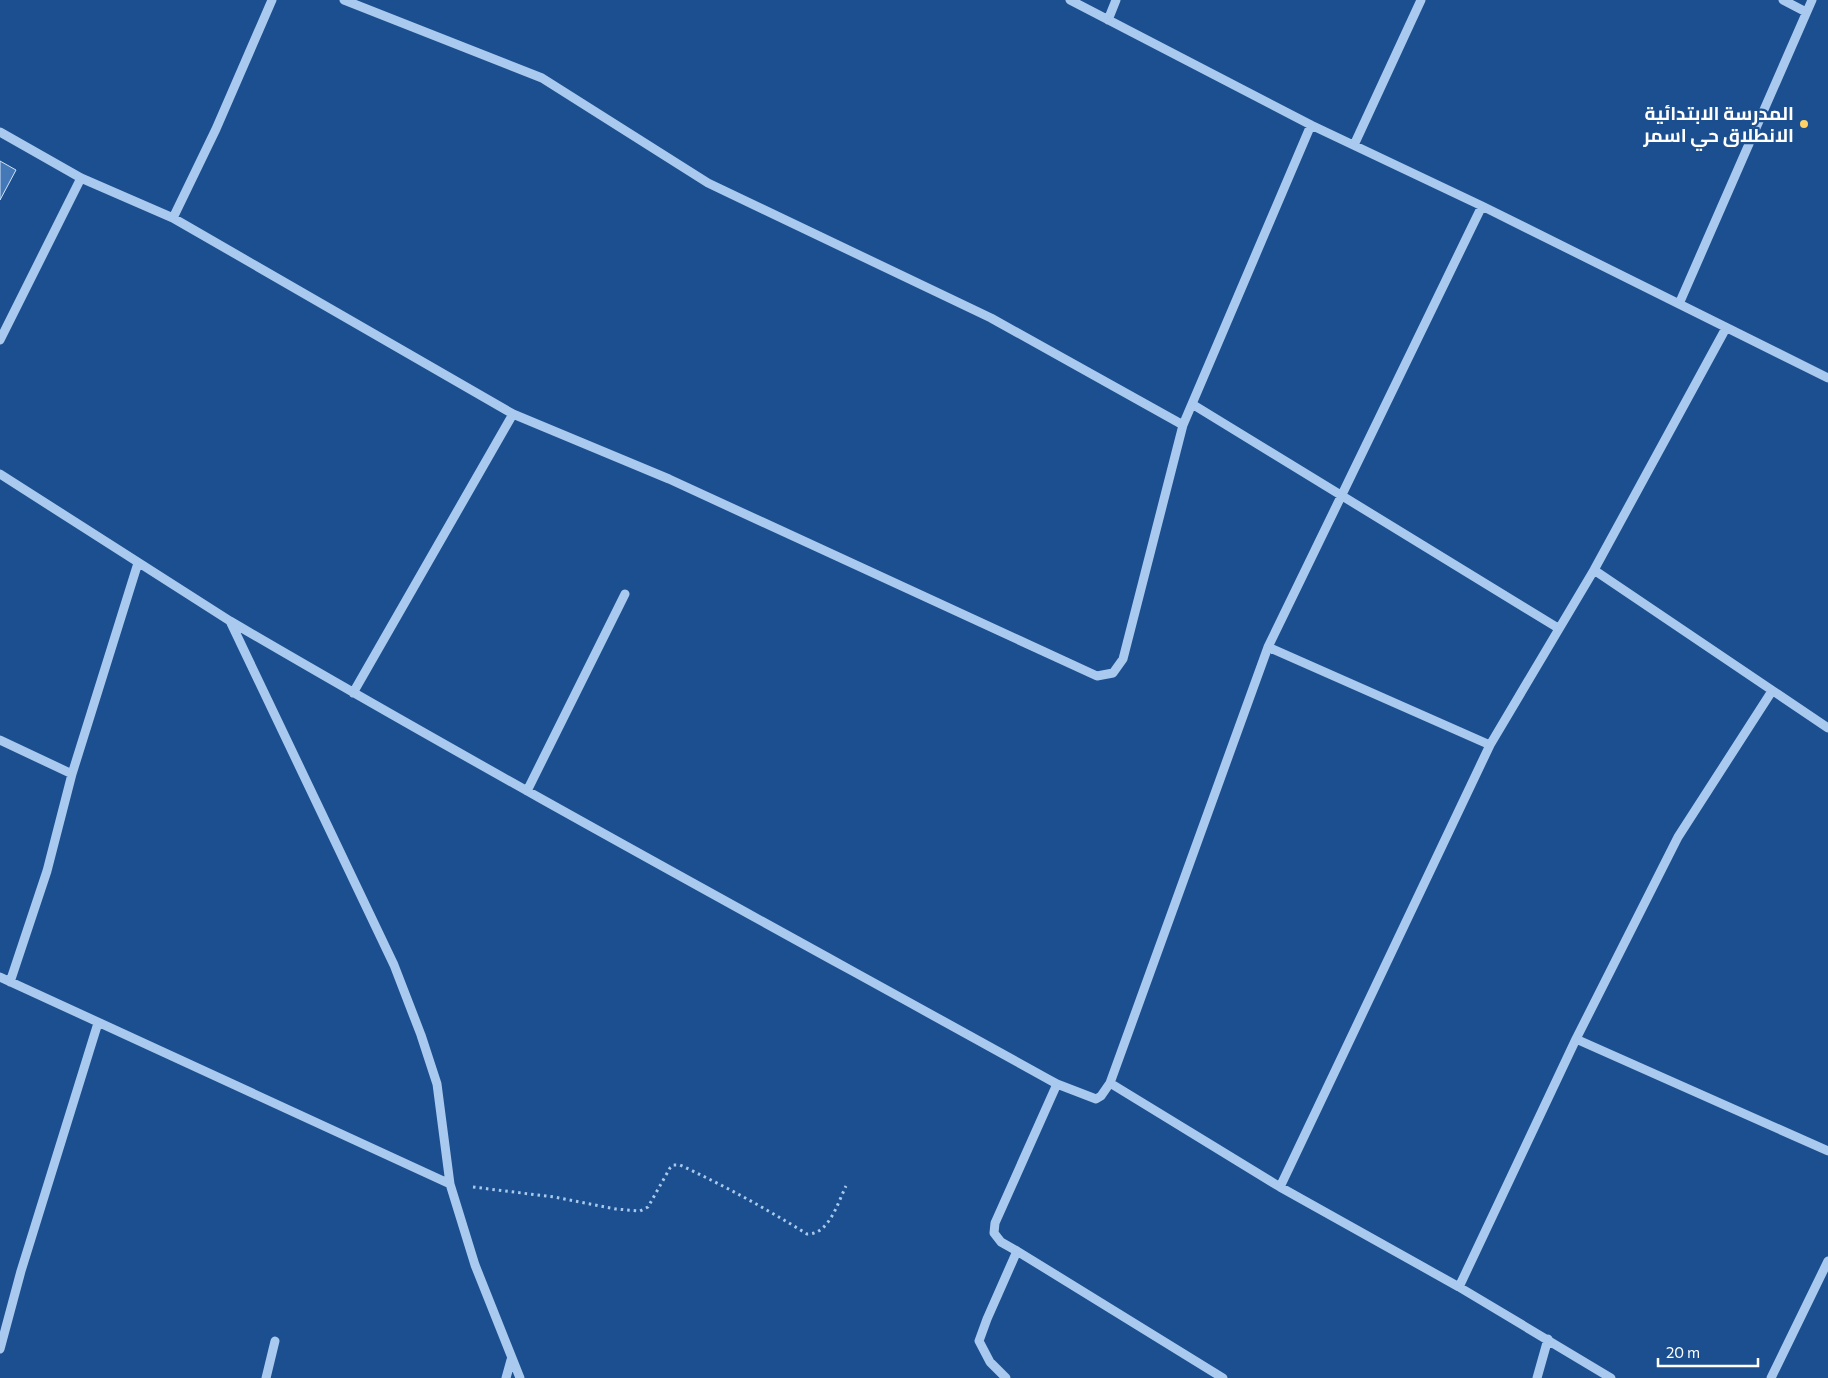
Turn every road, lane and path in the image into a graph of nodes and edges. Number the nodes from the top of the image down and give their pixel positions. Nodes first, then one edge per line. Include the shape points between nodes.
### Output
1 (272, 0) edge
2 (344, 0) edge
3 (1070, 0) edge
4 (1116, 0) edge
5 (1421, 0) edge
6 (1783, 0) edge
7 (1812, 0) edge
8 (1806, 12) junction
9 (1108, 20) junction
10 (1311, 125) junction
11 (0, 132) edge
12 (1354, 145) junction
13 (81, 178) junction
14 (1482, 206) junction
15 (173, 218) junction
16 (1679, 304) junction
17 (1726, 328) junction
18 (0, 340) edge
19 (1828, 378) edge
20 (1192, 404) junction
21 (513, 414) junction
22 (1183, 425) junction
23 (0, 474) edge
24 (1341, 495) junction
25 (138, 563) junction
26 (1594, 570) junction
27 (625, 594) dead end
28 (230, 621) junction
29 (1558, 628) junction
30 (1268, 647) junction
31 (1772, 691) junction
32 (353, 693) junction
33 (1828, 728) edge
34 (0, 740) edge
35 (1490, 745) junction
36 (72, 774) junction
37 (527, 791) junction
38 (0, 977) edge
39 (10, 982) junction
40 (98, 1023) junction
41 (1576, 1039) junction
42 (1110, 1083) junction
43 (1057, 1084) junction
44 (1828, 1151) edge
45 (450, 1184) junction
46 (846, 1186) dead end
47 (1280, 1187) junction
48 (1017, 1251) junction
49 (1828, 1261) edge
50 (1459, 1287) junction
51 (1548, 1339) junction
52 (276, 1341) dead end
53 (0, 1349) edge
54 (512, 1360) junction
55 (266, 1378) edge
56 (506, 1378) edge
57 (520, 1378) edge
58 (1006, 1378) edge
59 (1223, 1378) edge
60 (1537, 1378) edge
61 (1611, 1378) edge
62 (1771, 1378) edge

1 - 15 street
2 - 22 street via 542,78 708,183 991,318
3 - 9 street
4 - 9 street
5 - 12 street
6 - 8 street
7 - 8 street
8 - 16 street
9 - 10 street
10 - 12 street
10 - 20 street
11 - 13 street
12 - 14 street
13 - 15 street
13 - 18 street
14 - 16 street
14 - 24 street
15 - 21 street
16 - 17 street
17 - 19 street
17 - 26 street
20 - 22 street
20 - 24 street
21 - 22 street via 669,479 1097,676 1113,674 1123,659
21 - 32 street
23 - 25 street
24 - 29 street
24 - 30 street
25 - 28 street
25 - 36 street
26 - 29 street
26 - 31 street
27 - 37 street
28 - 32 street
28 - 45 street via 394,965 437,1084
29 - 35 street
30 - 35 street
30 - 42 street
31 - 33 street
31 - 41 street via 1678,837
32 - 37 street
34 - 36 street
35 - 47 street
36 - 39 street via 47,871
37 - 43 street
38 - 39 street
39 - 40 street
40 - 45 street
40 - 53 street
41 - 44 street
41 - 50 street
42 - 43 street via 1096,1099
42 - 47 street
43 - 48 street via 994,1223 994,1232 1001,1242
45 - 46 path via 640,1211 648,1207 670,1168 680,1165 724,1185 807,1234 818,1233 828,1222
45 - 54 street via 475,1265
47 - 50 street
48 - 58 street via 979,1341 990,1362
48 - 59 street
49 - 62 street
50 - 51 street
51 - 60 street
51 - 61 street
52 - 55 street
54 - 56 street
54 - 57 street

